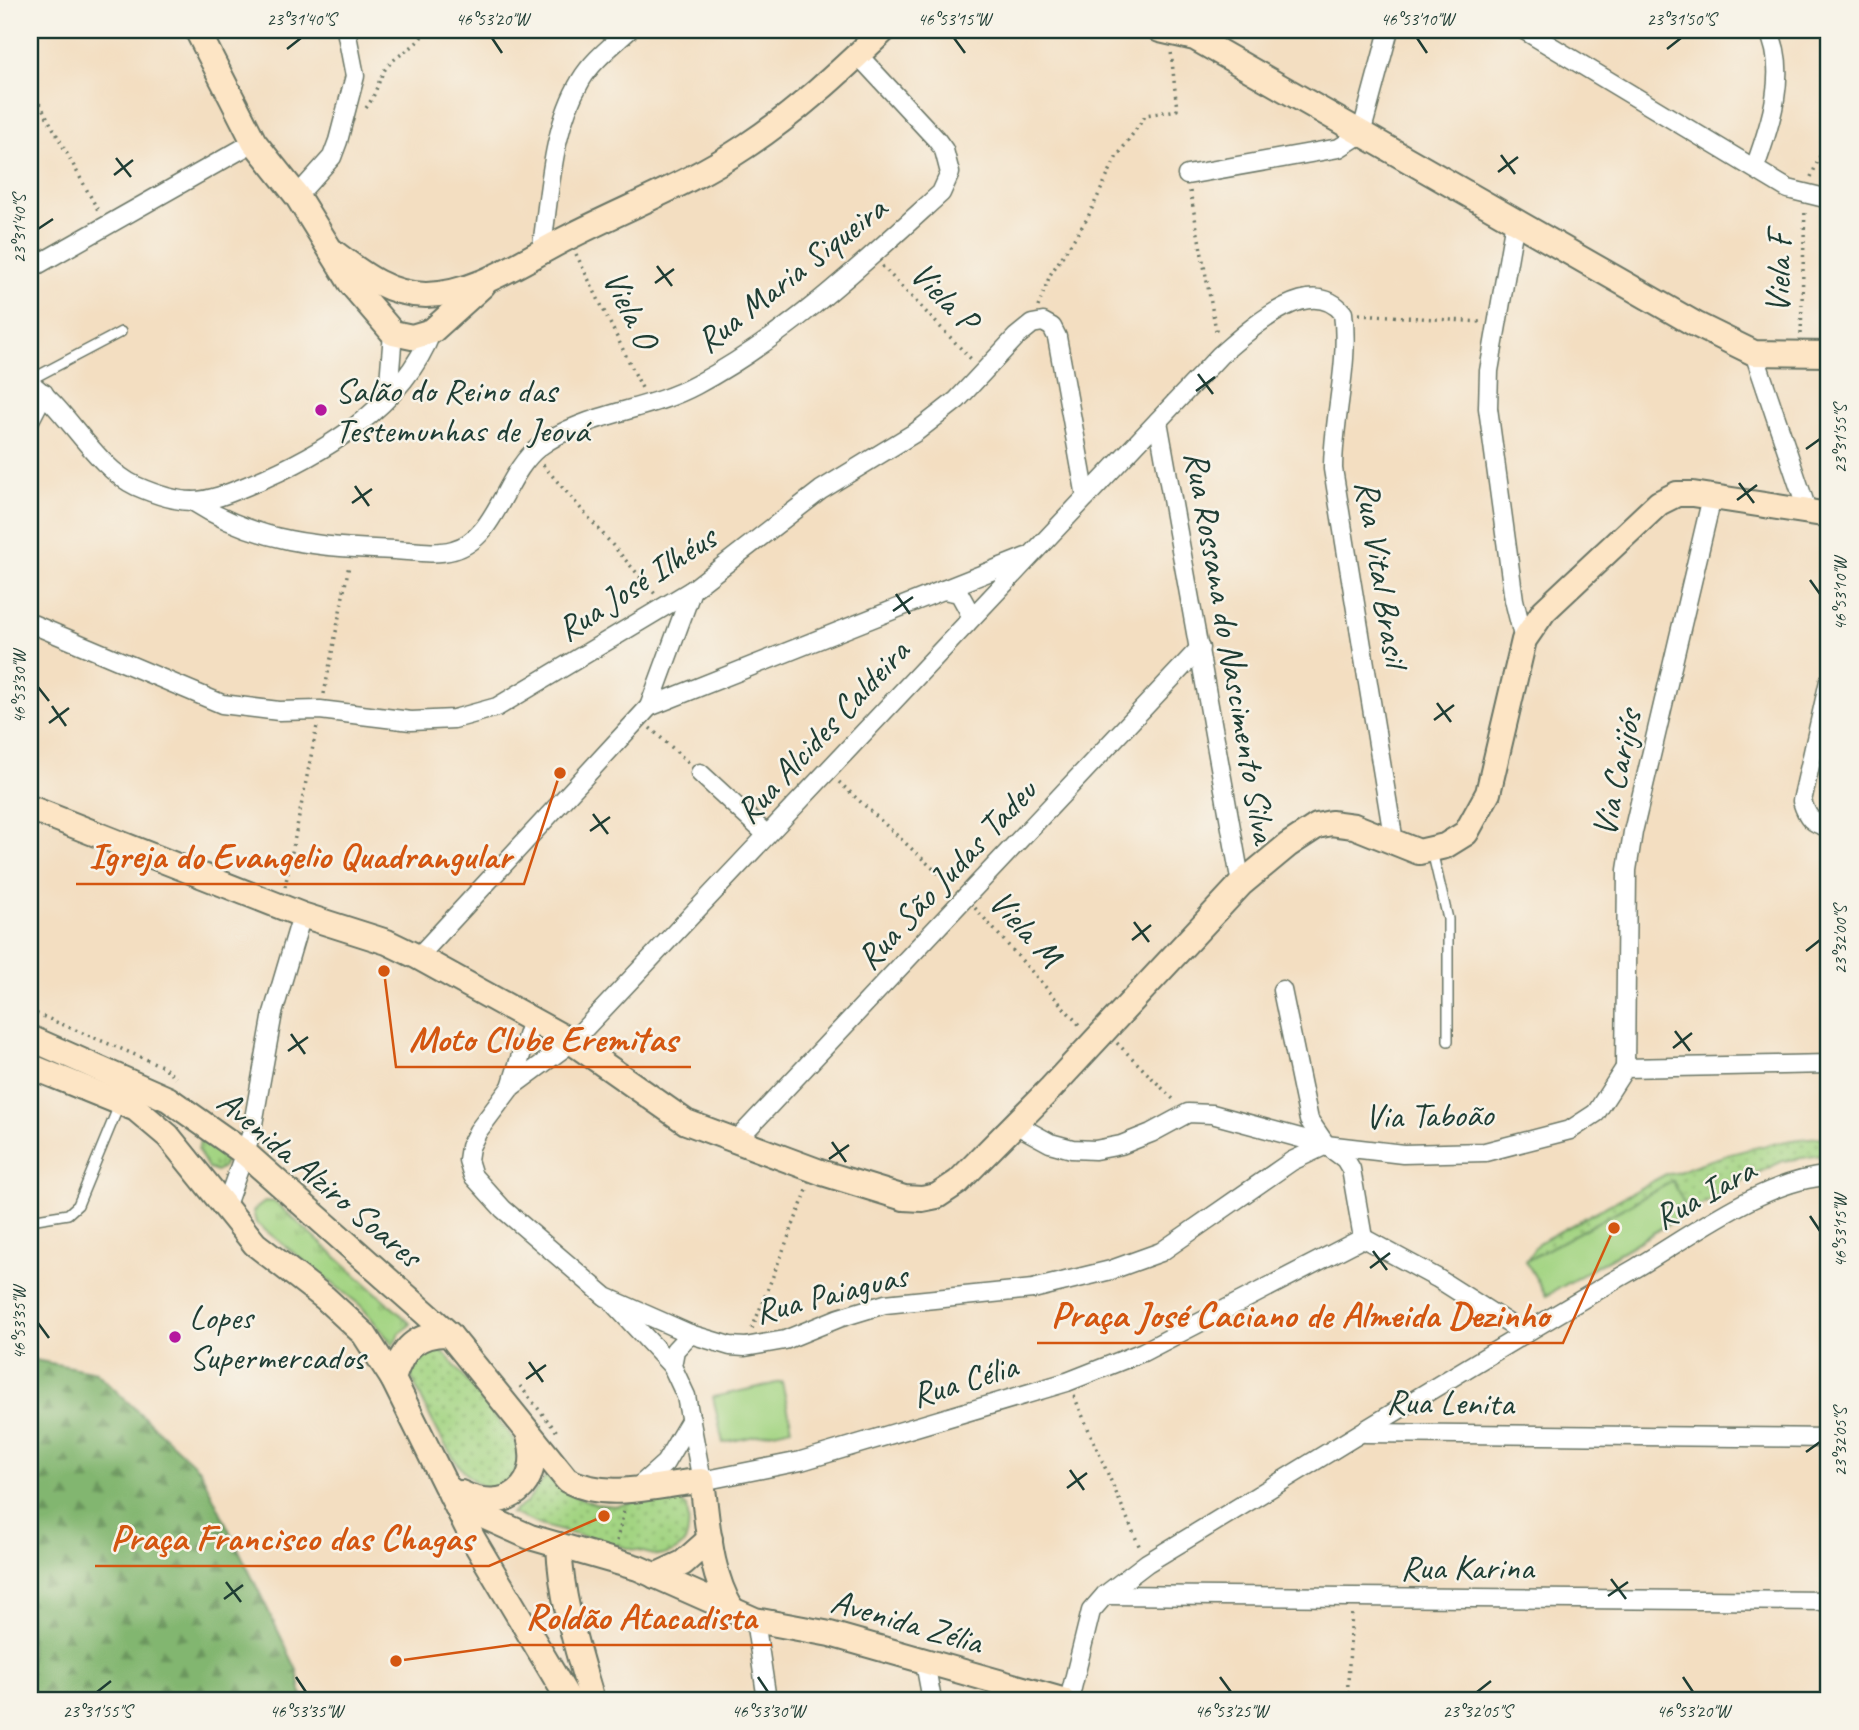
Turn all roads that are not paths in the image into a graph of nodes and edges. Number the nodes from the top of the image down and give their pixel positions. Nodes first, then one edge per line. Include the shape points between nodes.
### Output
1 (197, 30) edge
2 (346, 30) edge
3 (629, 30) edge
4 (884, 30) edge
5 (1389, 30) edge
6 (1524, 30) edge
7 (1563, 30) edge
8 (1768, 30) edge
9 (1164, 31) edge
10 (1194, 34) edge
11 (1558, 47) junction
12 (858, 55) junction
13 (1361, 134) junction
14 (254, 142) junction
15 (1755, 167) junction
16 (1187, 176) road end
17 (297, 196) junction
18 (1829, 199) edge
19 (1515, 221) junction
20 (332, 251) junction
21 (541, 252) junction
22 (30, 269) edge
23 (487, 281) junction
24 (416, 293) junction
25 (1343, 313) joint
26 (432, 331) junction
27 (121, 332) dead end
28 (393, 333) junction
29 (1754, 353) junction
30 (1829, 354) edge
31 (35, 385) edge
32 (388, 395) junction
33 (30, 420) edge
34 (1158, 421) junction
35 (1086, 497) junction
36 (1712, 497) junction
37 (192, 501) junction
38 (1818, 512) edge
39 (1032, 554) junction
40 (692, 590) junction
41 (943, 590) junction
42 (30, 623) edge
43 (967, 623) junction
44 (1524, 640) junction
45 (1200, 648) junction
46 (1829, 681) edge
47 (644, 713) junction
48 (700, 773) road end
49 (35, 808) edge
50 (1823, 826) edge
51 (767, 835) junction
52 (1394, 842) junction
53 (1432, 849) junction
54 (1241, 884) junction
55 (302, 915) junction
56 (418, 957) junction
57 (1282, 989) dead end
58 (532, 1020) junction
59 (30, 1038) edge
60 (1448, 1041) dead end
61 (572, 1042) junction
62 (1829, 1064) edge
63 (30, 1066) edge
64 (1625, 1068) junction
65 (511, 1087) junction
66 (120, 1102) junction
67 (1015, 1124) junction
68 (735, 1142) junction
69 (1326, 1145) junction
70 (246, 1154) junction
71 (1829, 1176) edge
72 (225, 1208) junction
73 (30, 1220) edge
74 (1363, 1238) junction
75 (606, 1297) junction
76 (449, 1334) junction
77 (690, 1334) junction
78 (1525, 1334) junction
79 (672, 1366) junction
80 (393, 1379) junction
81 (691, 1419) junction
82 (524, 1426) junction
83 (1365, 1433) junction
84 (1829, 1438) edge
85 (702, 1481) junction
86 (446, 1486) junction
87 (637, 1488) junction
88 (710, 1539) junction
89 (559, 1545) junction
90 (655, 1576) junction
91 (1105, 1595) junction
92 (1829, 1601) edge
93 (732, 1610) junction
94 (755, 1620) junction
95 (925, 1663) junction
96 (569, 1700) edge
97 (592, 1700) edge
98 (767, 1700) edge
99 (932, 1700) edge
100 (1062, 1700) edge
101 (1069, 1700) edge

1 - 14 main road
2 - 17 street via 355,76 340,134 332,157
3 - 21 street via 582,77 567,106
4 - 12 main road
5 - 13 street
6 - 11 street
7 - 11 street
8 - 15 street via 1778,68 1765,140
9 - 10 main road
10 - 13 main road
11 - 15 street
12 - 21 main road via 747,146
12 - 37 street, Rua Maria Siqueira via 944,150 950,173 941,193 727,368 691,388 578,426 532,453 467,546 450,551 352,549 298,542 256,534
13 - 16 street via 1339,148
13 - 19 main road
14 - 17 main road
14 - 22 street
15 - 18 street via 1788,189
17 - 20 main road
19 - 29 main road
19 - 44 street via 1489,371 1488,408 1514,600
20 - 24 main road via 380,286
20 - 28 main road via 352,285
21 - 23 main road
23 - 24 main road
23 - 26 main road
24 - 26 main road
24 - 28 main road via 394,309
25 - 34 street, Rua Alcides Caldeira via 1328,300 1312,297 1262,320 1220,355
25 - 52 street, Rua Vital Brasil via 1346,331 1333,469
26 - 28 main road via 412,337
26 - 32 street via 420,356
27 - 31 lane
28 - 32 street
29 - 30 main road
29 - 38 street
31 - 33 street
31 - 37 street via 133,485
32 - 37 street via 350,430 301,461 224,495
34 - 35 street, Rua Alcides Caldeira
34 - 45 street, Rua Rossana do Nascimento Silva
35 - 39 street, Rua Alcides Caldeira
35 - 40 street, Rua José Ilhéus via 1057,337 1043,322 1032,324 957,400 916,432 821,490
36 - 38 main road
36 - 44 main road via 1677,494 1659,503 1544,611
36 - 64 street, Via Carijós via 1629,857
39 - 41 street
39 - 43 street, Rua Alcides Caldeira
40 - 42 street, Rua José Ilhéus via 497,707 454,719 411,721 222,704
40 - 47 street
41 - 43 street via 959,593 970,613
41 - 47 street
43 - 51 street, Rua Alcides Caldeira
44 - 53 main road via 1489,793 1466,833
45 - 54 street, Rua Rossana do Nascimento Silva
45 - 68 street, Rua São Judas Tadeu
46 - 50 street via 1802,801 1807,815
47 - 56 street
48 - 51 street
49 - 55 main road
51 - 61 street, Rua Alcides Caldeira
52 - 53 main road via 1419,852
52 - 54 main road via 1354,826 1317,826
53 - 60 lane via 1448,919
54 - 67 main road
55 - 56 main road
55 - 70 street via 273,1013
56 - 58 main road
57 - 69 street via 1309,1120
58 - 61 main road
58 - 65 street, Rua Paiaguas
59 - 70 main road, Avenida Alziro Soares via 169,1099
61 - 65 street, Rua Paiaguas
61 - 68 main road via 686,1122
62 - 64 street
63 - 66 main road, Avenida Alziro Soares
64 - 69 street, Via Taboão via 1596,1113 1570,1130 1485,1152 1403,1154
65 - 75 street, Rua Paiaguas via 470,1147 473,1176 503,1209
66 - 72 main road, Avenida Alziro Soares via 136,1109 168,1136
66 - 73 lane via 78,1205 68,1214
67 - 68 main road via 958,1182 930,1198 904,1198
67 - 69 street, Via Taboão via 1051,1143 1095,1150 1121,1145 1188,1113 1234,1117
69 - 74 street via 1352,1169
69 - 77 street, Rua Paiaguas via 1292,1161 1161,1252 1111,1270 1033,1289 886,1304 785,1340 745,1347
70 - 72 street
70 - 76 main road, Avenida Alziro Soares
71 - 78 street, Rua Iara via 1774,1187
72 - 80 main road, Avenida Alziro Soares via 255,1244 364,1334
74 - 78 street
74 - 85 street, Rua Célia via 1143,1352 1067,1382 826,1455
75 - 77 street, Rua Paiaguas
75 - 79 street
76 - 80 main road via 429,1334 406,1348
76 - 82 main road, Avenida Alziro Soares
77 - 79 street via 675,1350
78 - 83 street, Rua Iara
79 - 81 street
80 - 86 main road, Avenida Alziro Soares
81 - 85 street
81 - 87 street via 664,1463
82 - 86 main road via 534,1457 534,1469 524,1486 486,1501
82 - 87 main road via 550,1463 586,1490 608,1493
83 - 84 street, Rua Lenita
83 - 91 street, Rua Lenita via 1147,1563
85 - 87 main road
85 - 88 main road
86 - 89 main road, Avenida Alziro Soares via 499,1525
86 - 96 main road
88 - 90 main road via 683,1563
88 - 93 main road via 720,1590
89 - 90 main road, Avenida Alziro Soares
89 - 97 main road via 569,1629
90 - 93 main road, Avenida Zélia
91 - 92 street, Rua Karina
91 - 101 street, Rua Lenita via 1091,1611 1084,1630
93 - 94 main road, Avenida Zélia
94 - 95 main road, Avenida Zélia via 830,1634
94 - 98 street
95 - 99 street
95 - 100 main road, Avenida Zélia

